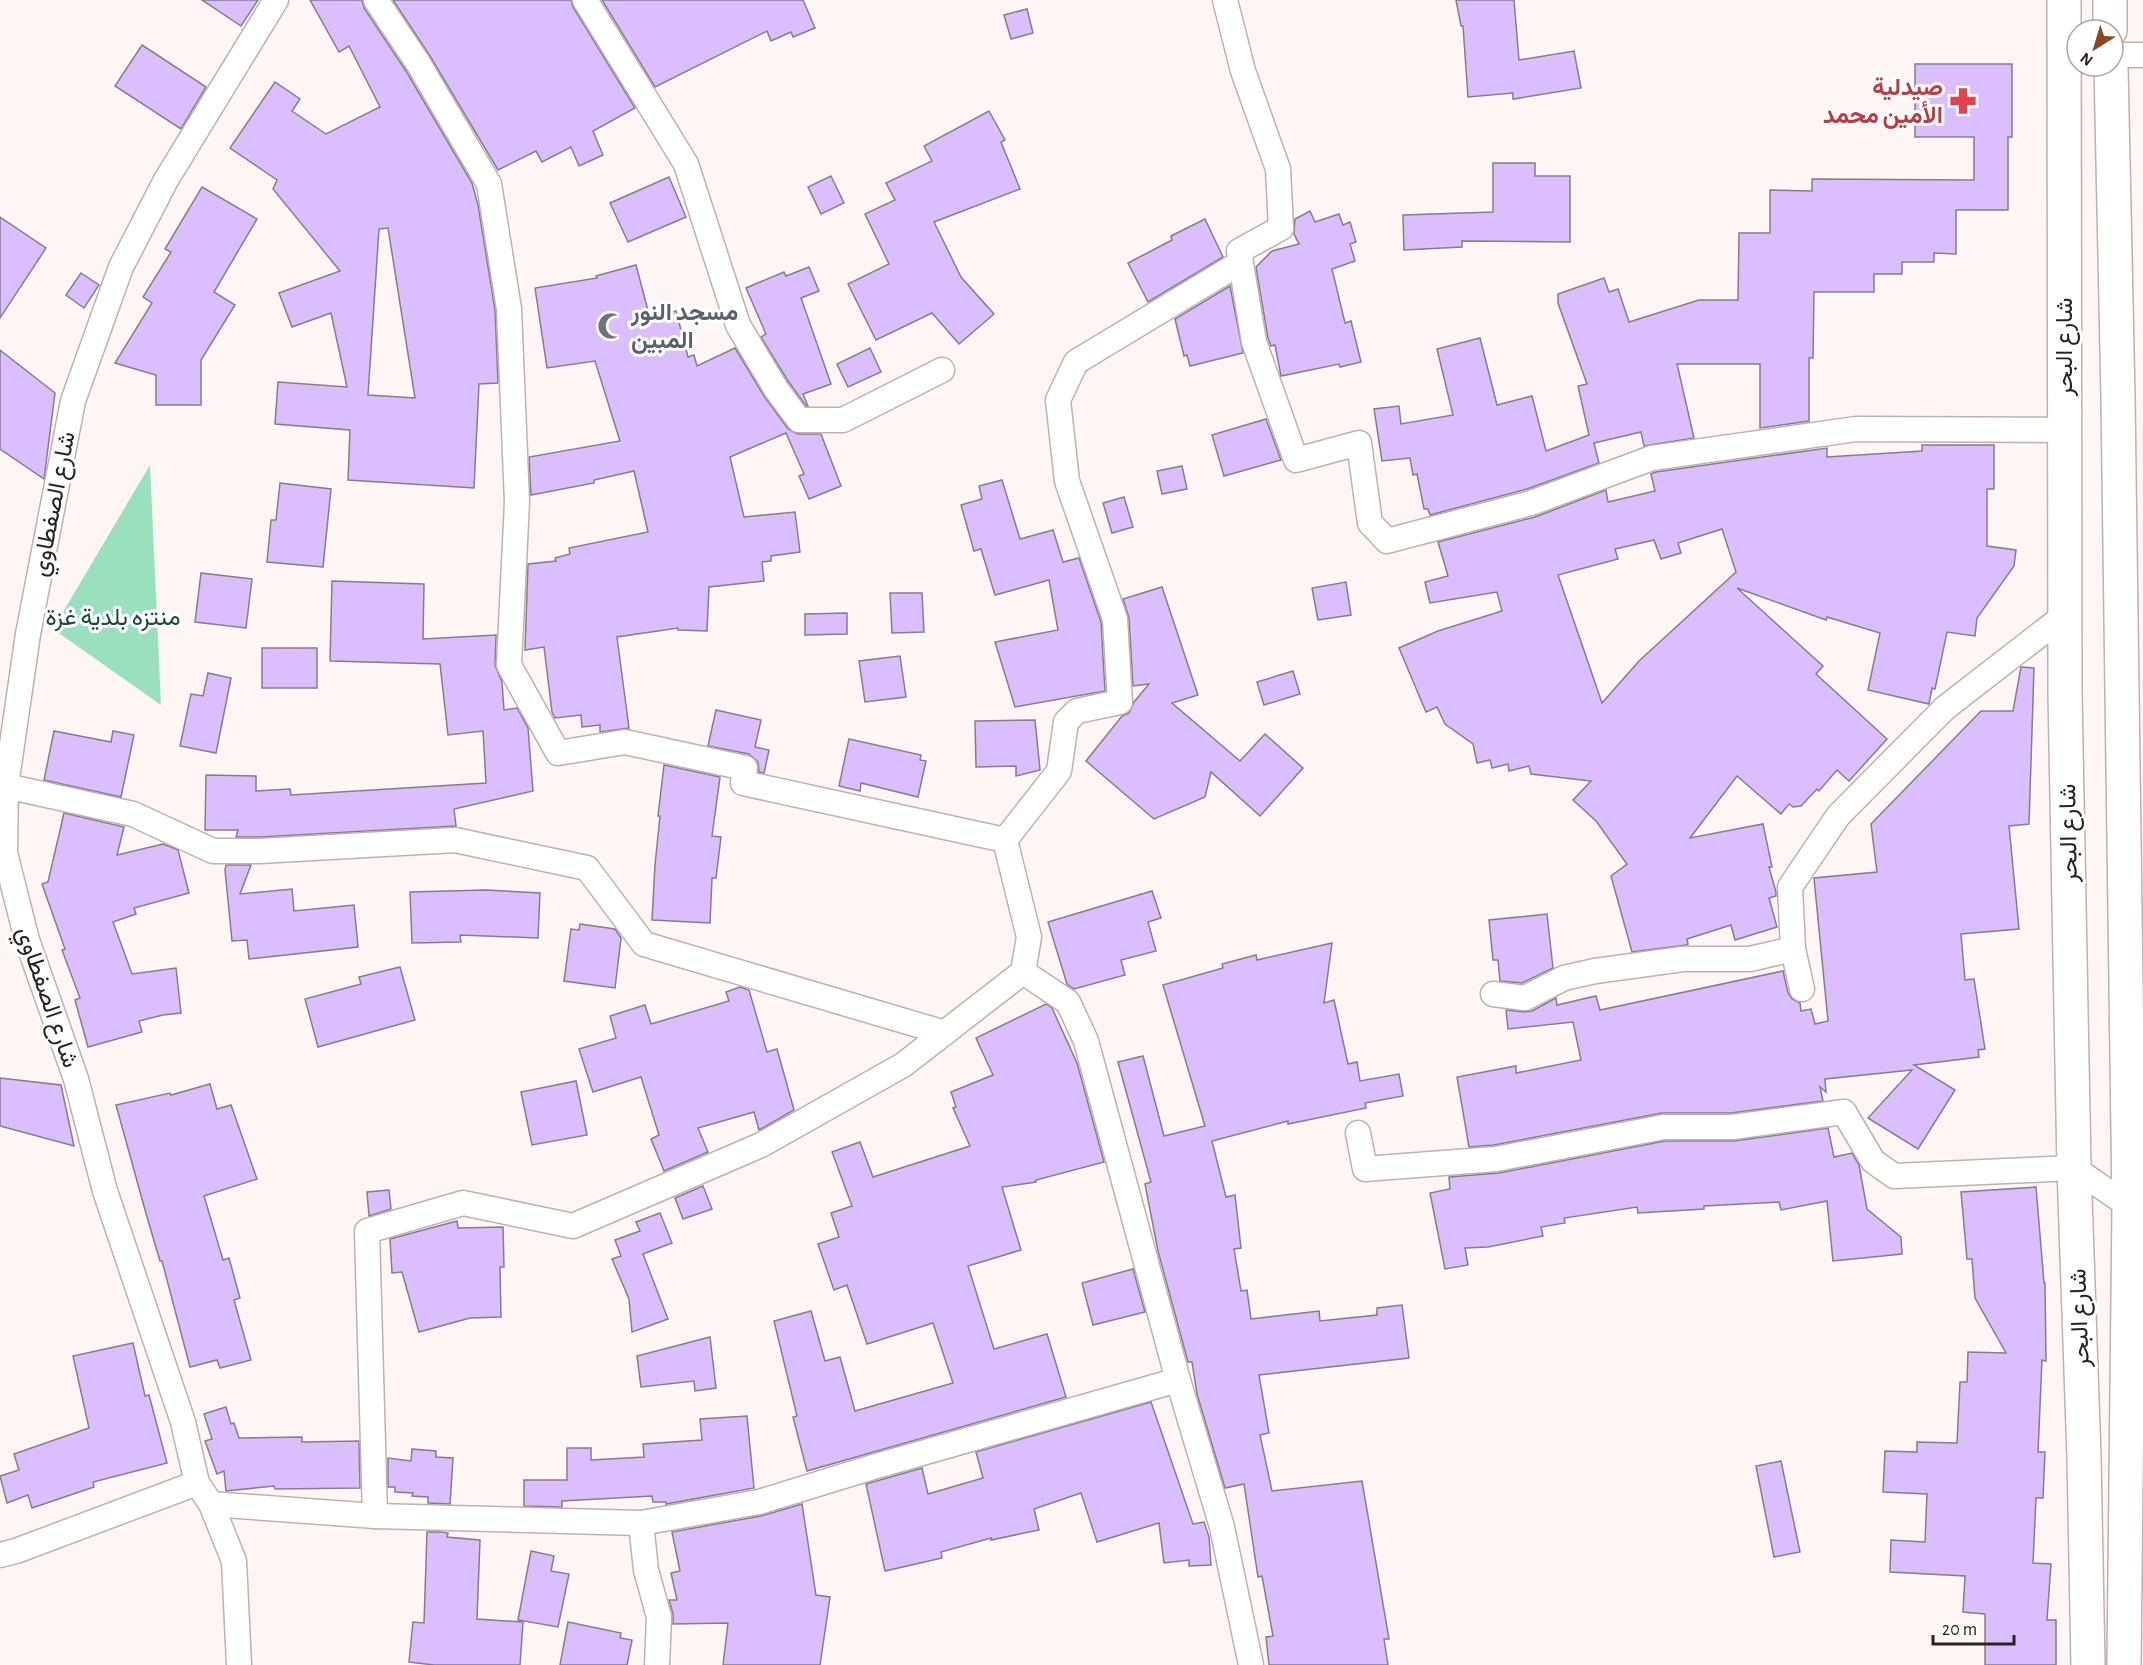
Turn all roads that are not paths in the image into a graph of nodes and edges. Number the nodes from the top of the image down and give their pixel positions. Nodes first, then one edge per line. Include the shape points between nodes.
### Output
1 (276, 0) edge
2 (376, 0) edge
3 (585, 0) edge
4 (1225, 0) edge
5 (2064, 0) edge
6 (2110, 0) edge
7 (2110, 18) edge
8 (2125, 56) edge
9 (2143, 56) edge
10 (2111, 78) edge
11 (1240, 263) junction
12 (942, 370) dead end
13 (2065, 430) junction
14 (2065, 615) junction
15 (6, 786) junction
16 (1005, 840) junction
17 (2, 852) edge
18 (1793, 949) junction
19 (1023, 972) junction
20 (1802, 989) dead end
21 (1493, 994) dead end
22 (945, 1033) junction
23 (1358, 1133) dead end
24 (2074, 1168) junction
25 (2136, 1209) edge
26 (1178, 1380) junction
27 (197, 1483) junction
28 (212, 1504) junction
29 (375, 1516) junction
30 (641, 1523) junction
31 (0, 1556) edge
32 (238, 1665) edge
33 (657, 1665) edge
34 (1251, 1665) edge
35 (2088, 1665) edge
36 (2124, 1665) edge

1 - 15 street, شارع الصفطاوي via 166,180 121,267 73,401 28,634
2 - 16 street via 489,184 509,309 517,502 509,665 558,753 625,742 745,768 743,783
3 - 12 street via 686,164 738,325 799,420 843,420
4 - 11 street via 1243,70 1278,169 1281,228 1239,251
5 - 13 main road, شارع البحر
6 - 7 main road
8 - 9 street
10 - 25 main road, شارع البحر
11 - 13 street via 1254,342 1296,460 1359,443 1370,523 1387,541 1531,503 1652,458 1856,429
11 - 16 street via 1076,362 1058,400 1067,480 1115,619 1120,702 1077,711 1066,722 1059,771
13 - 14 main road, شارع البحر
14 - 18 street via 1945,708 1838,816 1790,887
14 - 24 main road, شارع البحر
15 - 17 street, شارع الصفطاوي
15 - 22 street via 133,814 213,851 455,840 587,868 644,944
16 - 19 street via 1029,937
17 - 27 street, شارع الصفطاوي via 27,940 76,1079 105,1191 183,1422
18 - 20 street
18 - 21 street via 1750,958 1683,959 1594,971 1564,978 1525,998
19 - 22 street
19 - 26 street via 1068,1002 1086,1041
22 - 29 street via 903,1065 761,1145 573,1226 463,1203 367,1230
23 - 24 street via 1365,1169 1496,1159 1664,1127 1732,1127 1844,1112 1873,1161 1894,1176
24 - 25 street
24 - 35 main road, شارع البحر
25 - 36 main road, شارع البحر
26 - 30 street via 759,1502
26 - 34 street via 1222,1527
27 - 28 street, شارع الصفطاوي
27 - 31 street
28 - 29 street
28 - 32 street, شارع الصفطاوي via 234,1561
29 - 30 street
30 - 33 street via 646,1570 659,1617

